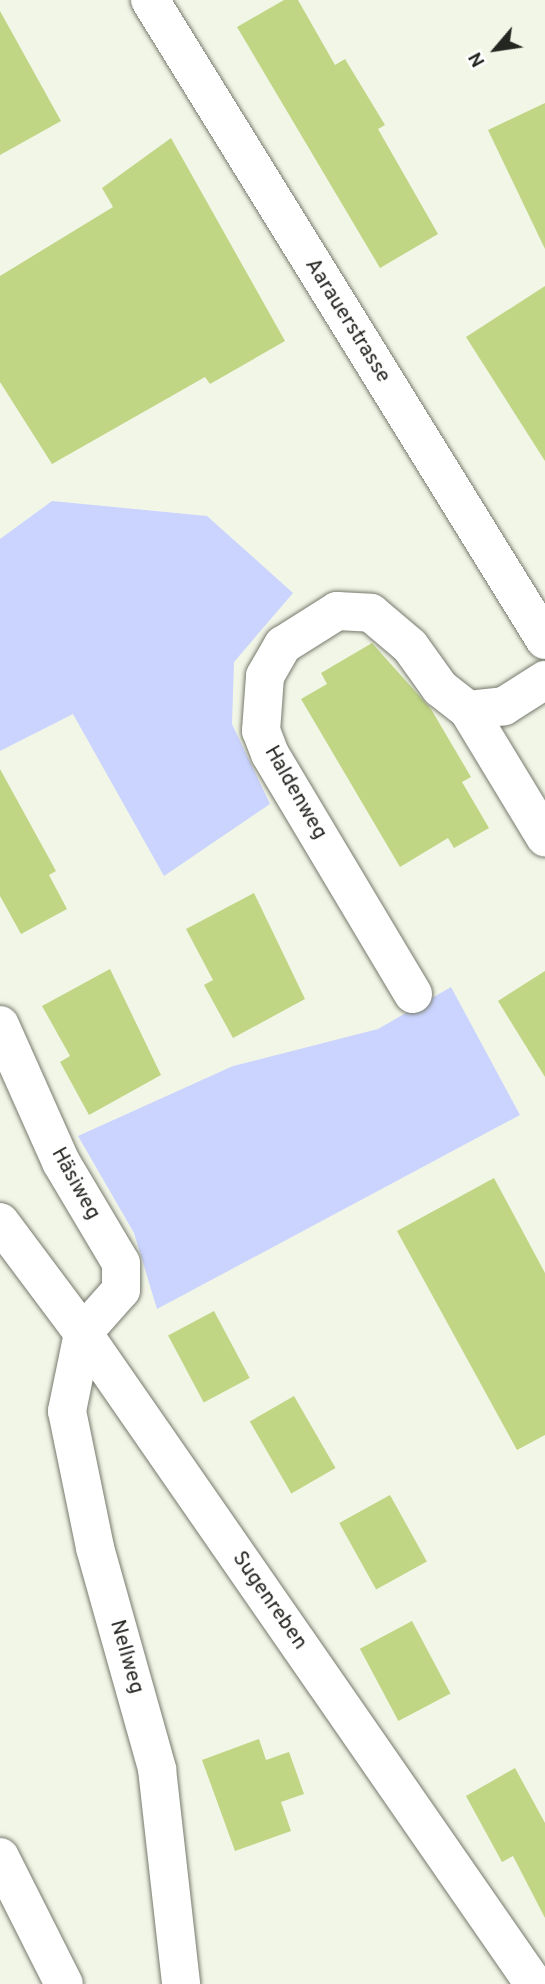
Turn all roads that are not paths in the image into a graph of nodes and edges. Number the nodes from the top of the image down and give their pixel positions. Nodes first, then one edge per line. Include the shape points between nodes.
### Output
1 (150, 0) edge
2 (544, 637) edge
3 (545, 680) edge
4 (468, 710) junction
5 (545, 837) edge
6 (413, 994) dead end
7 (0, 1025) edge
8 (0, 1222) edge
9 (83, 1333) junction
10 (0, 1857) edge
11 (64, 1984) edge
12 (181, 1984) edge
13 (534, 1984) edge

1 - 2 street, Aarauerstrasse
3 - 4 street via 504,706
4 - 5 street
4 - 6 street, Haldenweg via 440,688 410,646 371,613 337,611 308,626 283,645 265,676 261,731 270,754
7 - 9 street, Häsiweg via 61,1162 121,1263 121,1290
8 - 9 street, Sugenreben
9 - 12 street, Nellweg via 66,1411 95,1548 157,1769
9 - 13 street, Sugenreben
10 - 11 street

